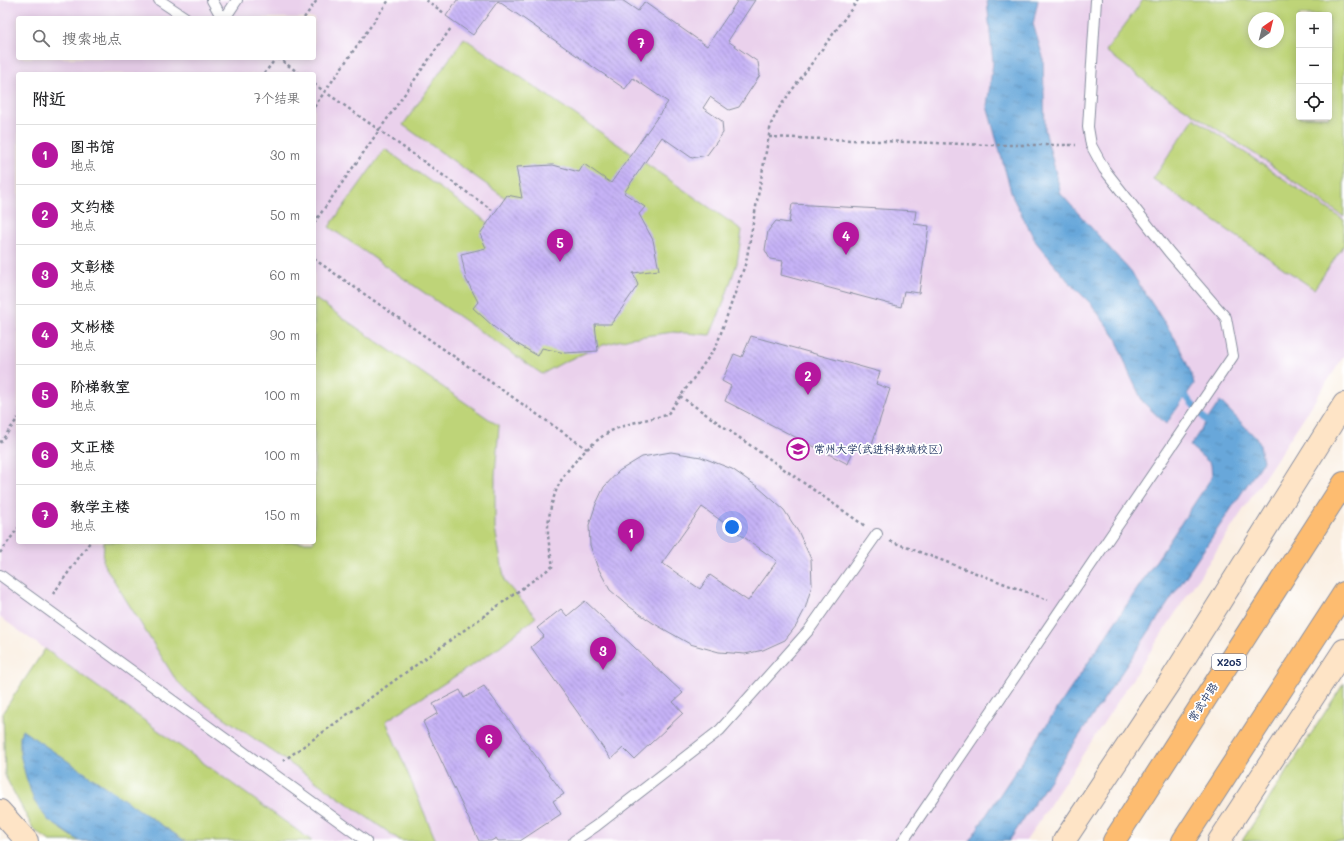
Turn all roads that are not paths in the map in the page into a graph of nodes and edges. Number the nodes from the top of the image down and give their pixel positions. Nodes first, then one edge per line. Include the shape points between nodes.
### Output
1 (159, 0) edge
2 (212, 0) edge
3 (237, 0) edge
4 (1096, 0) edge
5 (183, 16) edge
6 (223, 16) edge
7 (225, 16) edge
8 (1344, 404) edge
9 (1344, 483) edge
10 (876, 534) road end
11 (0, 575) edge
12 (1344, 593) edge
13 (1344, 650) edge
14 (0, 811) edge
15 (27, 841) edge
16 (366, 841) edge
17 (574, 841) edge
18 (903, 841) edge
19 (1064, 841) edge
20 (1114, 841) edge
21 (1183, 841) edge
22 (1218, 841) edge

1 - 5 lane
2 - 6 lane
3 - 7 lane
4 - 18 lane via 1088,127 1091,145 1108,175 1226,318 1233,356
8 - 19 street via 1171,680
9 - 20 main road, 常武中路 / X205
10 - 17 lane via 808,630 720,730
11 - 16 lane
12 - 21 main road
13 - 22 street
14 - 15 street

